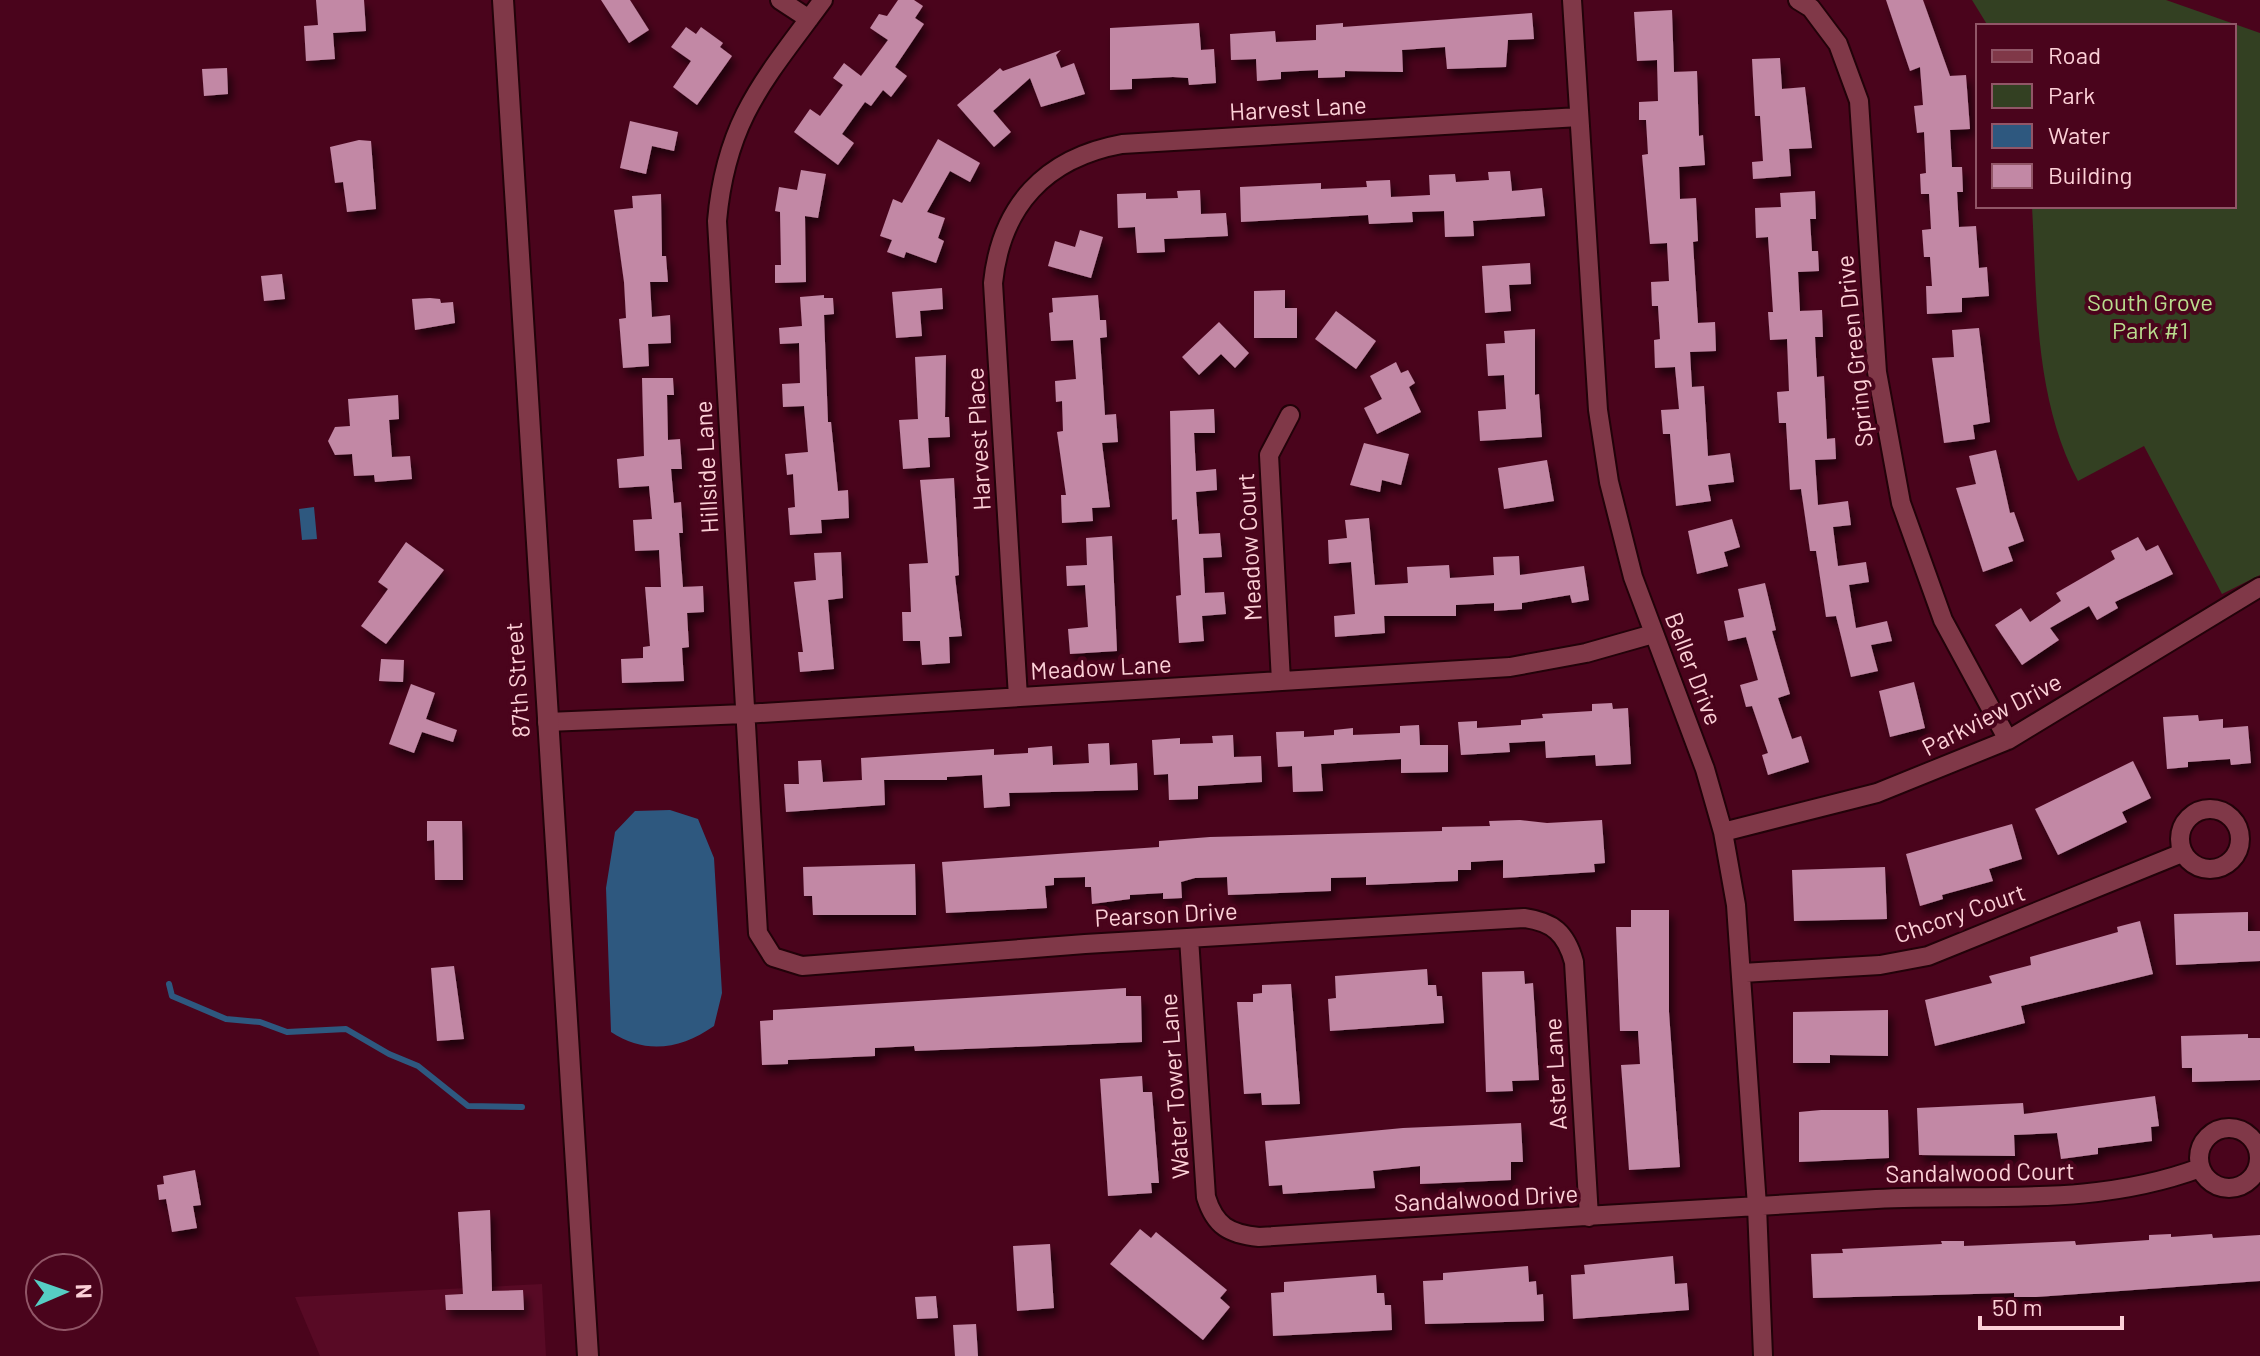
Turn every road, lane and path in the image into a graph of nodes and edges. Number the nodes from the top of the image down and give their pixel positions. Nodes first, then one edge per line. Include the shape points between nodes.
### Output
1 (503, 0) edge
2 (780, 0) edge
3 (823, 0) edge
4 (1572, 0) edge
5 (1798, 0) edge
6 (809, 19) junction
7 (1579, 117) junction
8 (1031, 187) joint
9 (1290, 415) dead end
10 (2260, 587) edge
11 (1653, 634) junction
12 (1281, 681) junction
13 (1018, 697) junction
14 (745, 714) junction
15 (547, 722) junction
16 (2008, 740) junction
17 (1723, 832) junction
18 (2182, 853) dead end
19 (1560, 931) joint
20 (1189, 938) junction
21 (773, 957) joint
22 (1742, 973) junction
23 (2200, 1168) dead end
24 (1757, 1206) junction
25 (1589, 1217) junction
26 (1221, 1226) joint
27 (588, 1356) edge
28 (1763, 1356) edge

1 - 15 main road, 87th Street
2 - 6 street
3 - 6 street, Hillside Lane
4 - 7 street, Beller Drive
5 - 16 street, Spring Green Drive via 1811,8 1838,44 1859,101 1877,372 1901,503 1943,620
6 - 14 street, Hillside Lane via 745,110 720,181 717,221
7 - 8 street, Harvest Lane via 1122,144 1085,153
7 - 11 street, Beller Drive via 1598,410 1619,527
8 - 13 street, Harvest Place via 1000,241 993,283
9 - 12 street, Meadow Court via 1269,455
10 - 16 street, Parkview Drive
11 - 12 street, Meadow Lane via 1510,667
11 - 17 street, Beller Drive
12 - 13 street, Meadow Lane
13 - 14 street, Meadow Lane
14 - 15 street, Meadow Lane
14 - 21 street, Hillside Lane via 758,933
15 - 27 main road, 87th Street
16 - 17 street, Parkview Drive via 1877,793
17 - 22 street, Beller Drive
18 - 22 street, Chcory Court via 1928,956 1880,965
19 - 20 street, Pearson Drive via 1524,918
19 - 25 street, Aster Lane via 1574,962
20 - 21 street, Pearson Drive via 802,966
20 - 26 street, Water Tower Lane via 1206,1197
22 - 24 street, Beller Drive
23 - 24 street, Sandalwood Court via 2096,1195
24 - 25 street, Sandalwood Drive
24 - 28 street, Beller Drive
25 - 26 street, Sandalwood Drive via 1259,1237 1236,1235

